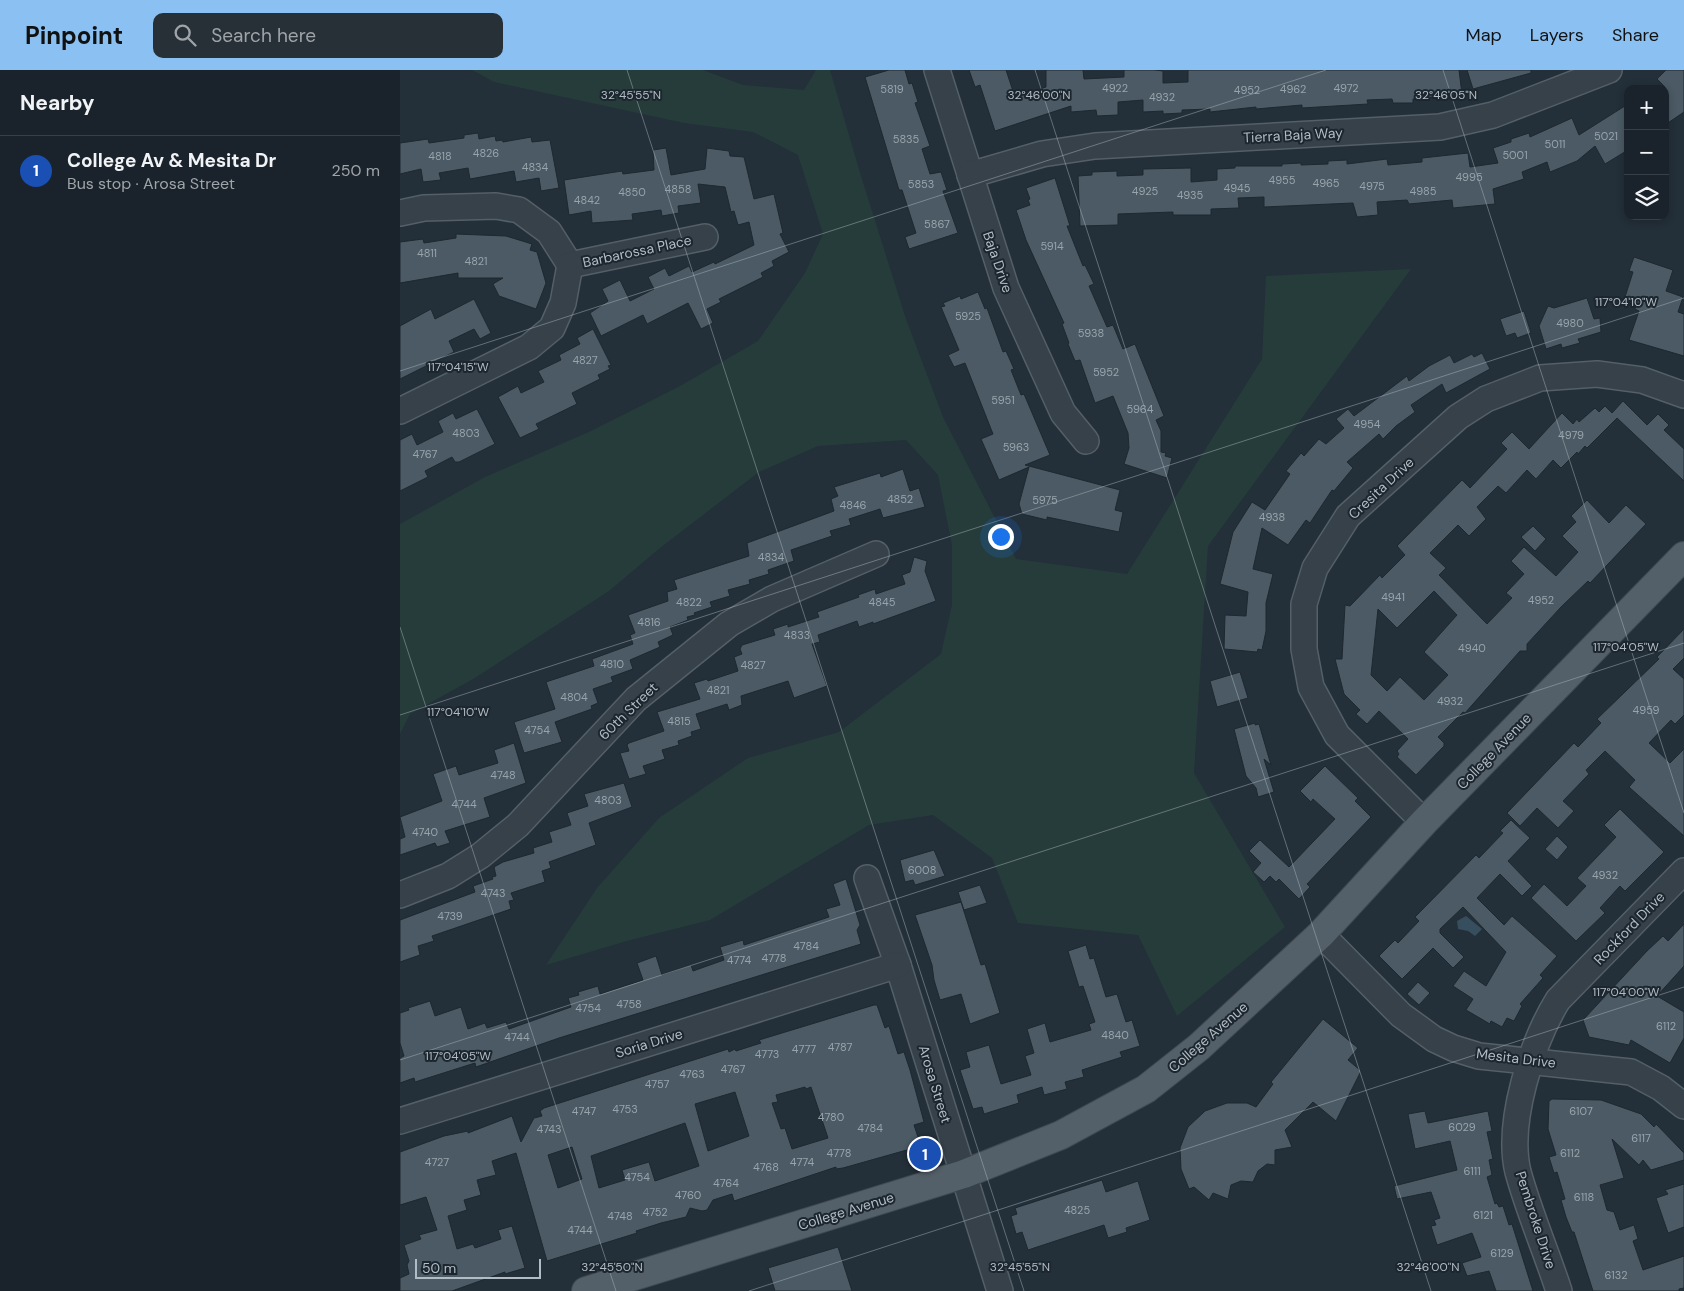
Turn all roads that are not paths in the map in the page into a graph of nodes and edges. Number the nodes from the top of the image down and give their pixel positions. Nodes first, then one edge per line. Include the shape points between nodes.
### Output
1 (937, 70) edge
2 (1609, 70) edge
3 (970, 175) junction
4 (400, 213) edge
5 (704, 236) dead end
6 (570, 265) junction
7 (1684, 395) edge
8 (400, 411) edge
9 (1086, 441) dead end
10 (876, 554) dead end
11 (1684, 556) edge
12 (1424, 822) junction
13 (1684, 871) edge
14 (867, 878) dead end
15 (400, 895) edge
16 (1321, 934) junction
17 (898, 965) junction
18 (1529, 1060) junction
19 (1684, 1106) edge
20 (400, 1121) edge
21 (964, 1174) junction
22 (586, 1291) edge
23 (1000, 1291) edge
24 (1559, 1291) edge

1 - 3 street, Baja Drive
2 - 3 street, Tierra Baja Way via 1493,115 1440,127 1095,146 1042,154
3 - 9 street, Baja Drive via 1006,288 1063,413
4 - 6 street via 424,208 496,206 519,210 549,232
5 - 6 street, Barbarossa Place
6 - 8 street via 563,303 552,328 528,346
7 - 12 street, Cresita Drive via 1642,380 1597,374 1540,378 1486,399 1458,418 1348,516 1315,568 1304,604 1304,650 1311,687 1337,735
10 - 15 street, 60th Street via 772,599 729,624 636,700 503,838 448,876
11 - 12 main road, College Avenue
12 - 16 main road, College Avenue
13 - 18 street, Rockford Drive via 1558,1000 1547,1017
14 - 17 street, Arosa Street
16 - 18 street, Mesita Drive via 1401,1015 1434,1039 1479,1056
16 - 21 main road, College Avenue via 1199,1047 1146,1089 1061,1135
17 - 20 street, Soria Drive
17 - 21 street, Arosa Street
18 - 19 street, Mesita Drive via 1631,1072 1661,1088
18 - 24 street, Pembroke Drive via 1515,1128 1518,1170
21 - 22 main road, College Avenue
21 - 23 street, Arosa Street

